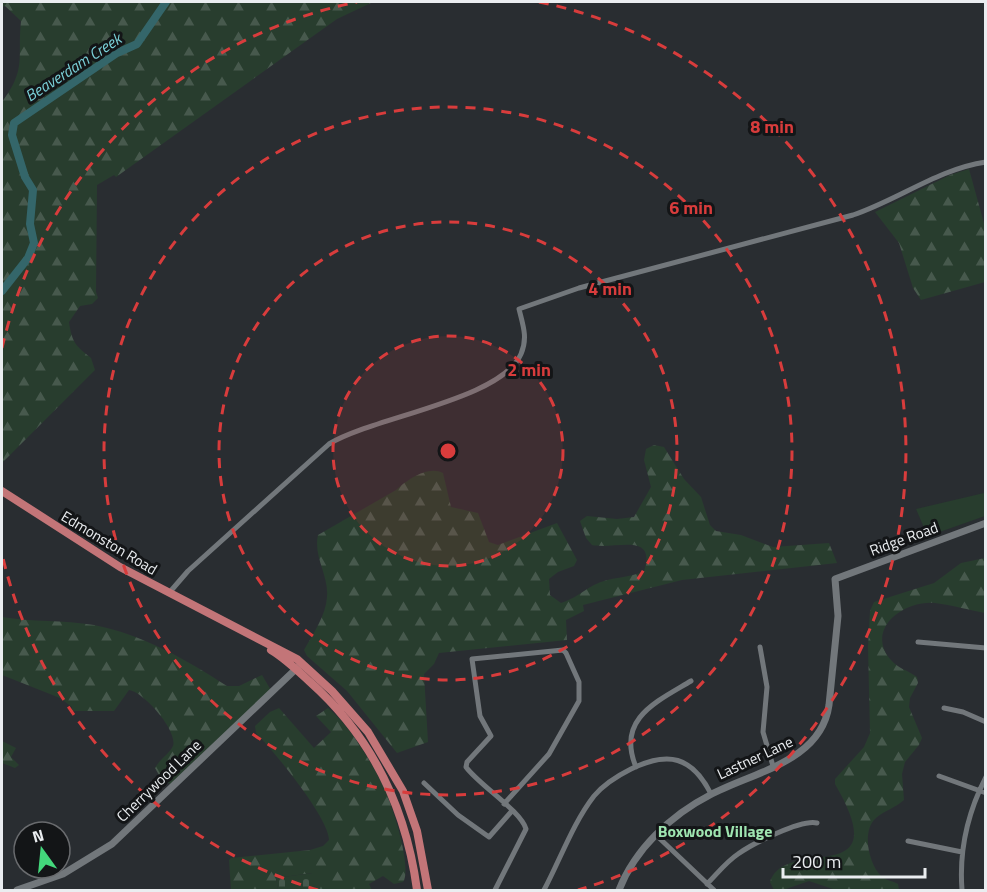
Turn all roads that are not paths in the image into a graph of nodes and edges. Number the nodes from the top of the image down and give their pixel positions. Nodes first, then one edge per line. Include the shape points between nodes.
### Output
1 (986, 162) edge
2 (2, 491) edge
3 (986, 523) edge
4 (833, 581) joint
5 (169, 593) junction
6 (918, 642) dead end
7 (760, 647) dead end
8 (986, 648) edge
9 (299, 666) junction
10 (691, 681) dead end
11 (944, 708) dead end
12 (986, 722) edge
13 (773, 766) junction
14 (636, 767) junction
15 (939, 776) dead end
16 (986, 777) edge
17 (424, 783) dead end
18 (978, 791) junction
19 (986, 793) edge
20 (711, 794) junction
21 (504, 804) junction
22 (511, 812) junction
23 (817, 823) dead end
24 (656, 835) junction
25 (908, 842) dead end
26 (962, 852) junction
27 (414, 874) junction
28 (707, 884) junction
29 (17, 891) edge
30 (411, 891) edge
31 (417, 891) edge
32 (428, 891) edge
33 (495, 891) edge
34 (544, 891) edge
35 (620, 891) edge
36 (714, 891) edge
37 (962, 891) edge

1 - 5 street via 949,171 853,215 579,288 519,309 526,334 522,350 503,375 475,391 328,444 188,571
2 - 5 main road, Edmonston Road via 88,548
3 - 4 street, Ridge Road
4 - 13 street, Lastner Lane via 838,616 827,718 813,743
5 - 9 main road, Edmonston Road
6 - 8 street
7 - 13 street via 767,687 763,732
9 - 27 main road via 353,726 381,768 398,808
9 - 29 street, Cherrywood Lane via 112,844 63,874
9 - 32 main road via 355,715 392,770 417,831
10 - 14 street via 650,708 634,725 629,744
11 - 12 street
13 - 20 street, Lastner Lane
14 - 20 street via 662,758 682,761 700,775
14 - 34 street via 612,780 594,797
15 - 18 street
16 - 18 street
17 - 22 street via 489,837
18 - 19 street
18 - 26 street
20 - 24 street, Lastner Lane
21 - 21 street via 549,754 579,701 579,682 563,650 472,659 480,716 491,736 466,767
21 - 22 street
22 - 33 street via 523,822 526,831
23 - 28 street via 806,822 749,847
24 - 28 street
24 - 35 street, Lastner Lane via 633,864
25 - 26 street
26 - 37 street
27 - 30 main road
27 - 31 main road
28 - 36 street

